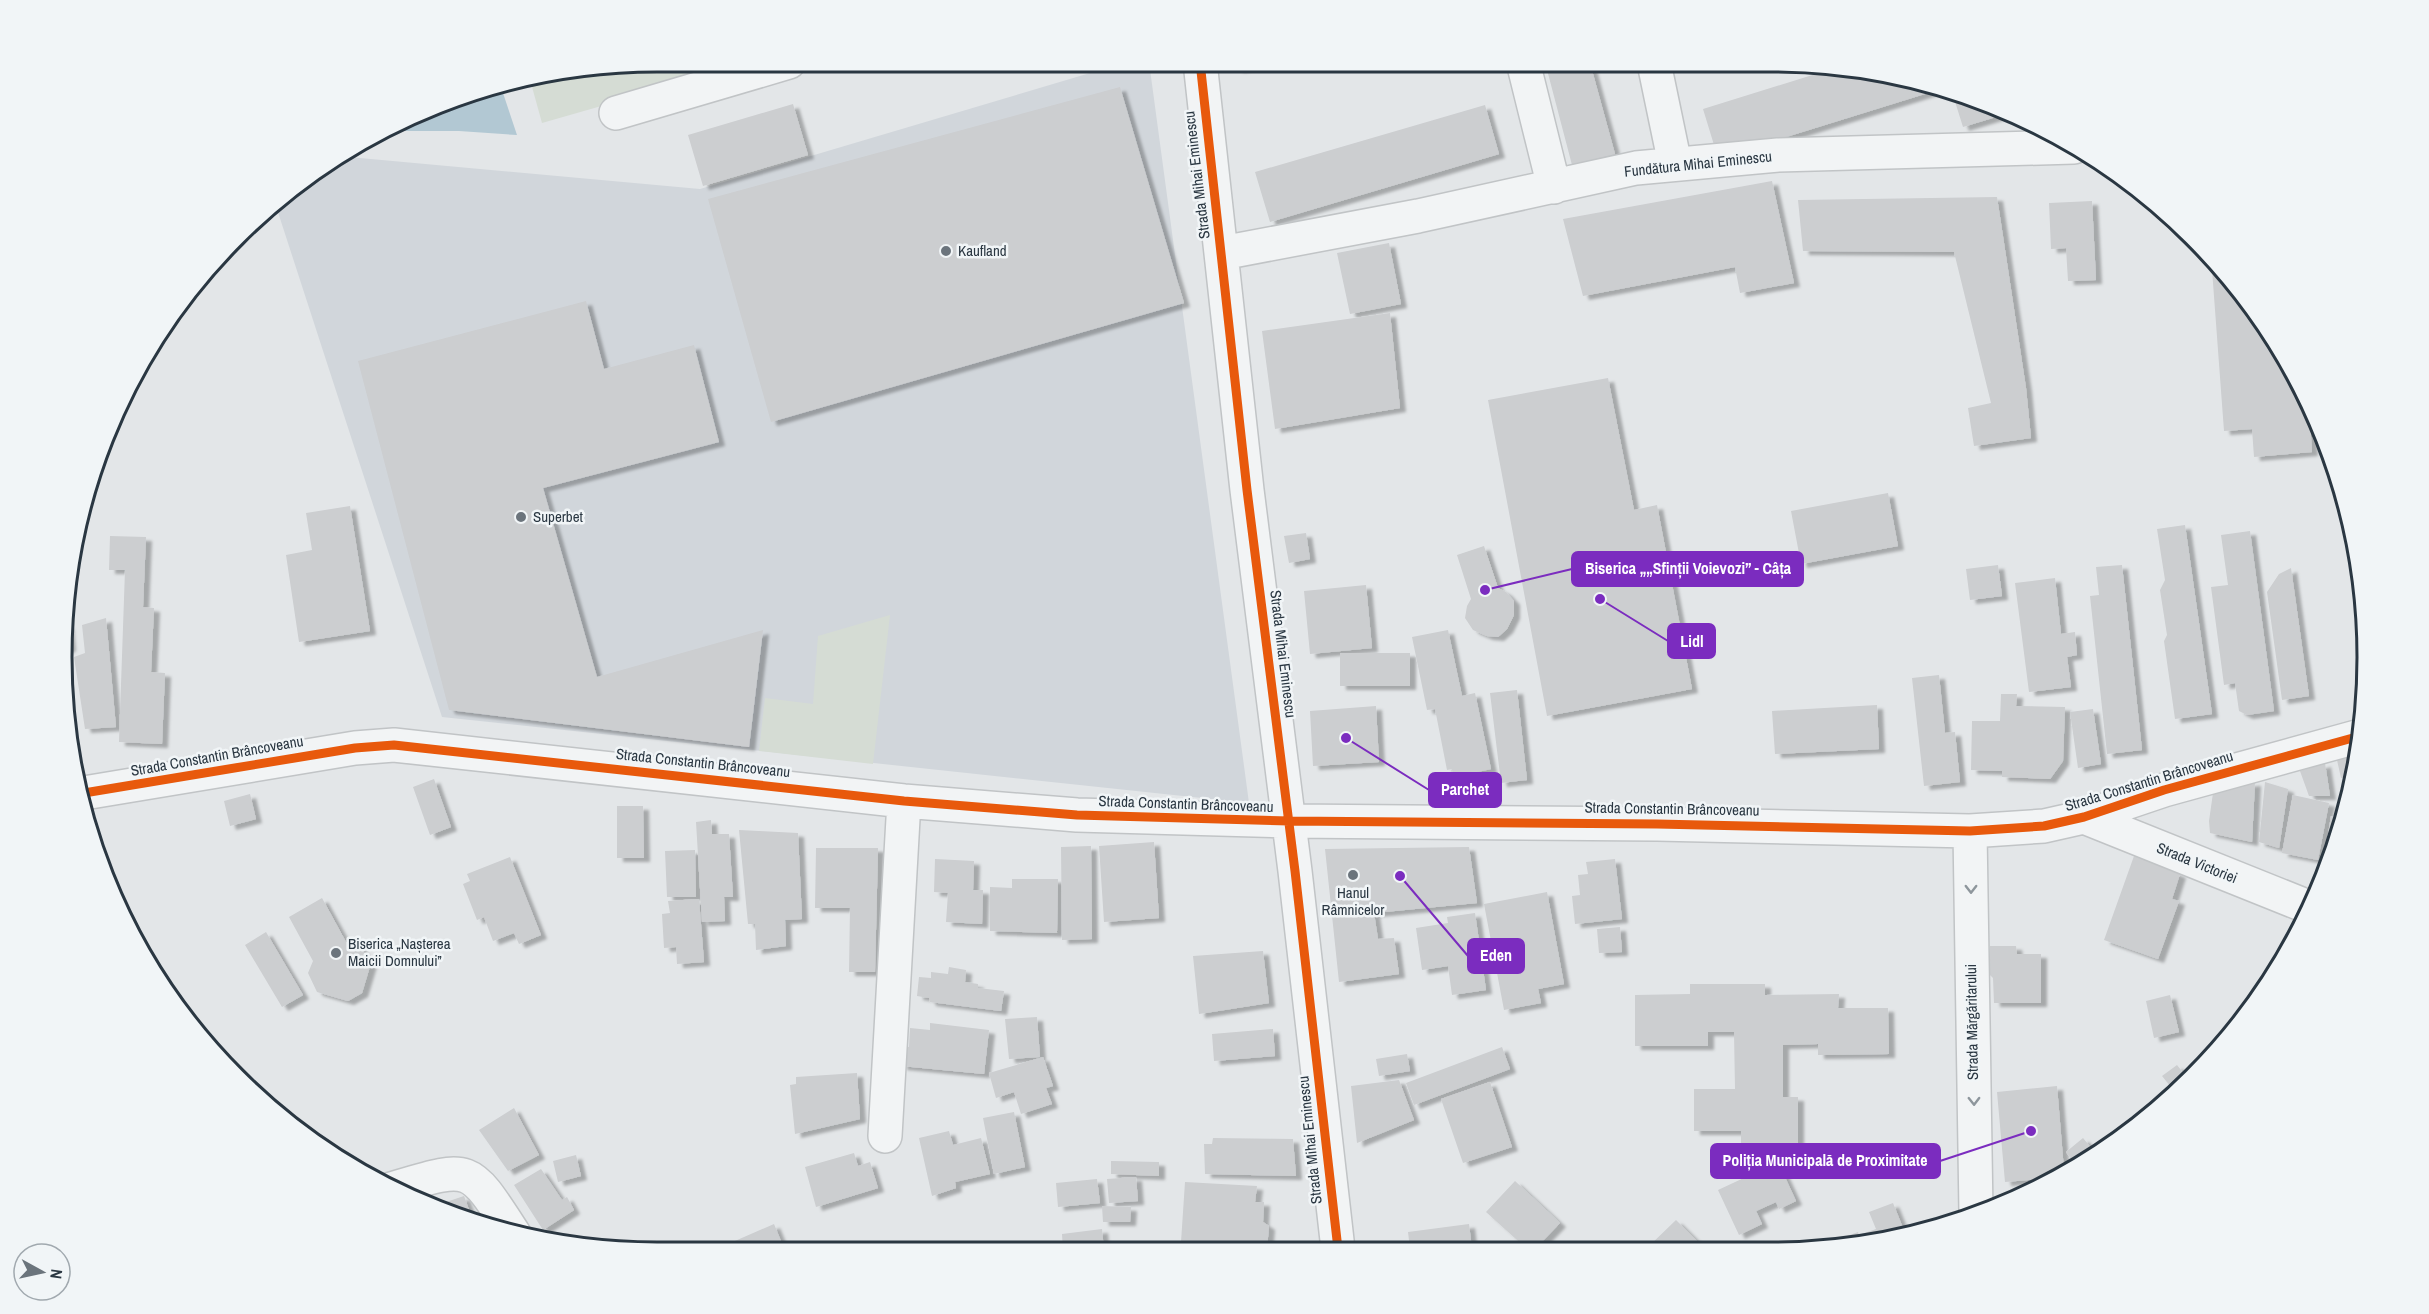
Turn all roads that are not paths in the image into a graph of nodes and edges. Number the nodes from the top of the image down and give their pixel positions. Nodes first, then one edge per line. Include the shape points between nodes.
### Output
1 (755, 72) edge
2 (1201, 72) edge
3 (1525, 72) edge
4 (1656, 72) edge
5 (616, 113) dead end
6 (2059, 147) edge
7 (1676, 164) junction
8 (1554, 187) junction
9 (1222, 253) junction
10 (2351, 738) edge
11 (88, 792) edge
12 (904, 801) junction
13 (2084, 817) junction
14 (1289, 821) junction
15 (1970, 831) junction
16 (2302, 904) edge
17 (885, 1136) dead end
18 (405, 1185) edge
19 (1976, 1205) edge
20 (506, 1222) edge
21 (1337, 1242) edge

1 - 5 street
2 - 9 street, Strada Mihai Eminescu
3 - 8 street
4 - 7 street
6 - 7 street, Fundătura Mihai Eminescu via 1778,155
7 - 8 street, Fundătura Mihai Eminescu via 1635,168
8 - 9 street, Fundătura Mihai Eminescu
9 - 14 street, Strada Mihai Eminescu
10 - 13 street, Strada Constantin Brâncoveanu via 2164,790
11 - 12 street, Strada Constantin Brâncoveanu via 394,745
12 - 14 street, Strada Constantin Brâncoveanu via 1077,815
12 - 17 street
13 - 15 street, Strada Constantin Brâncoveanu via 2044,826
13 - 16 street, Strada Victoriei
14 - 15 street, Strada Constantin Brâncoveanu
14 - 21 street, Strada Mihai Eminescu
15 -> 19 street, Strada Mărgăritarului
18 - 20 street via 463,1173 479,1181

